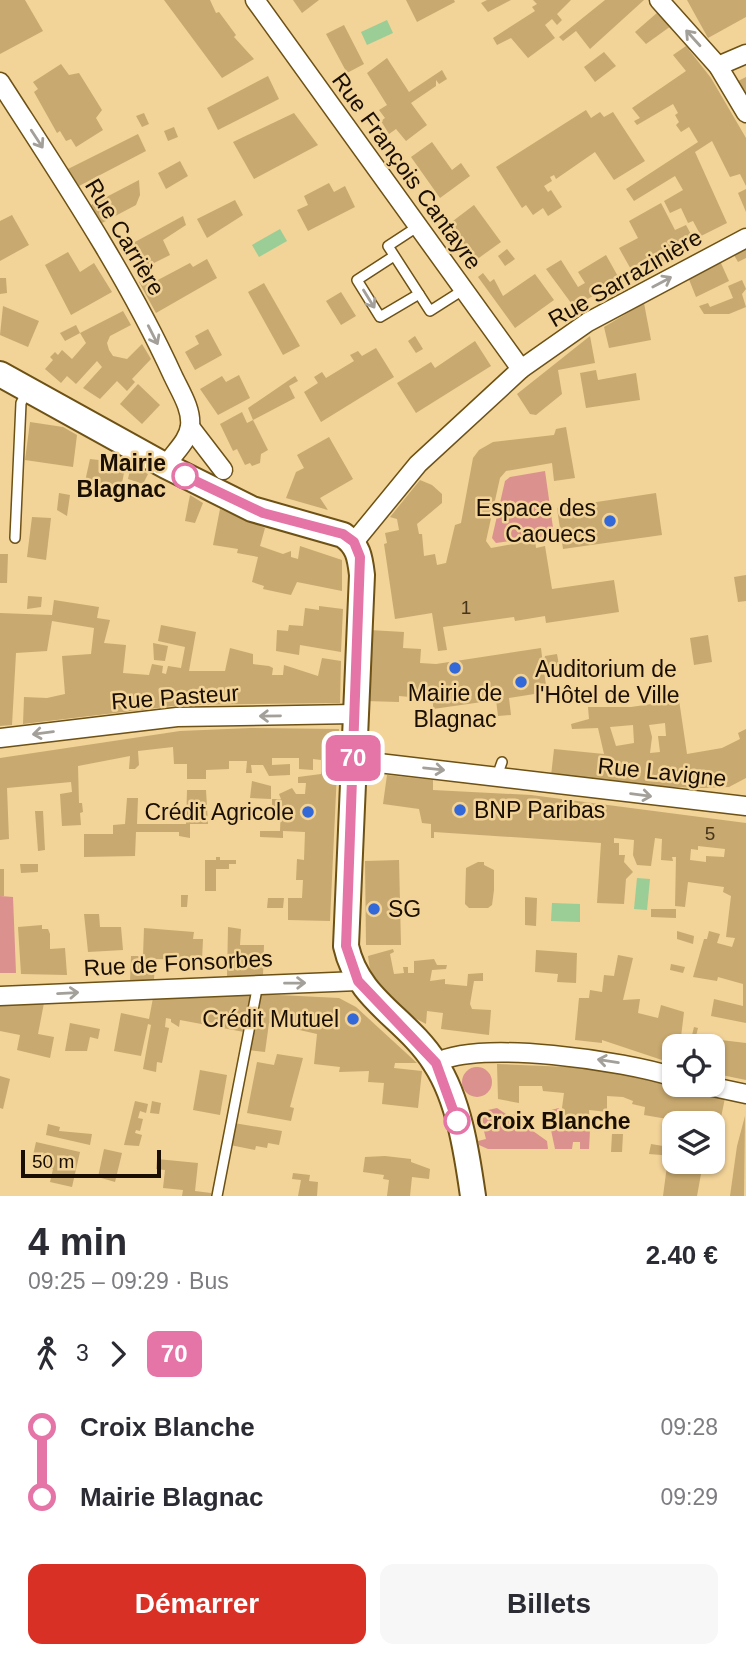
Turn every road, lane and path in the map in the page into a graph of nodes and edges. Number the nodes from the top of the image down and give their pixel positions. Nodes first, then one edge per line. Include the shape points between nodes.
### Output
1 (255, 0) edge
2 (659, 0) edge
3 (746, 54) edge
4 (718, 66) junction
5 (0, 82) edge
6 (746, 113) edge
7 (417, 227) junction
8 (746, 238) edge
9 (394, 256) junction
10 (463, 290) junction
11 (419, 294) junction
12 (521, 369) junction
13 (0, 374) edge
14 (29, 388) junction
15 (190, 427) junction
16 (166, 466) junction
17 (223, 470) dead end
18 (15, 538) dead end
19 (354, 542) junction
20 (354, 715) junction
21 (0, 738) edge
22 (359, 761) junction
23 (746, 806) edge
24 (358, 981) junction
25 (258, 984) junction
26 (0, 996) edge
27 (436, 1063) junction
28 (662, 1074) edge
29 (725, 1090) edge
30 (746, 1094) edge
31 (217, 1196) edge
32 (473, 1196) edge

1 - 7 street, Rue François Cantayre
4 -> 2 street
3 - 4 street
4 - 6 street
5 -> 15 street, Rue Carrière via 139,306 189,411
7 - 9 lane via 388,246
7 - 10 street, Rue François Cantayre
12 -> 8 street, Rue Sarrazinière via 588,322
9 - 11 lane
9 -> 11 lane via 357,280 380,317
10 - 11 lane via 430,311
10 - 12 street, Rue François Cantayre
12 - 19 street, Rue Sarrazinière via 418,464
13 - 14 main road
14 - 16 main road
14 - 18 lane via 21,403
15 - 16 street
15 - 17 street, Rue Carrière
16 - 19 main road via 253,509 343,534
19 - 20 main road via 362,575
20 -> 21 street, Rue Pasteur via 177,717
20 - 22 main road
22 -> 23 street, Rue Lavigne via 500,769 573,786
22 - 24 main road via 345,930 350,965
25 -> 24 street, Rue de Fonsorbes
24 - 27 main road
26 -> 25 street, Rue de Fonsorbes
25 - 31 lane
28 -> 27 street via 590,1058 468,1054
27 - 32 main road via 451,1097
29 - 30 street

